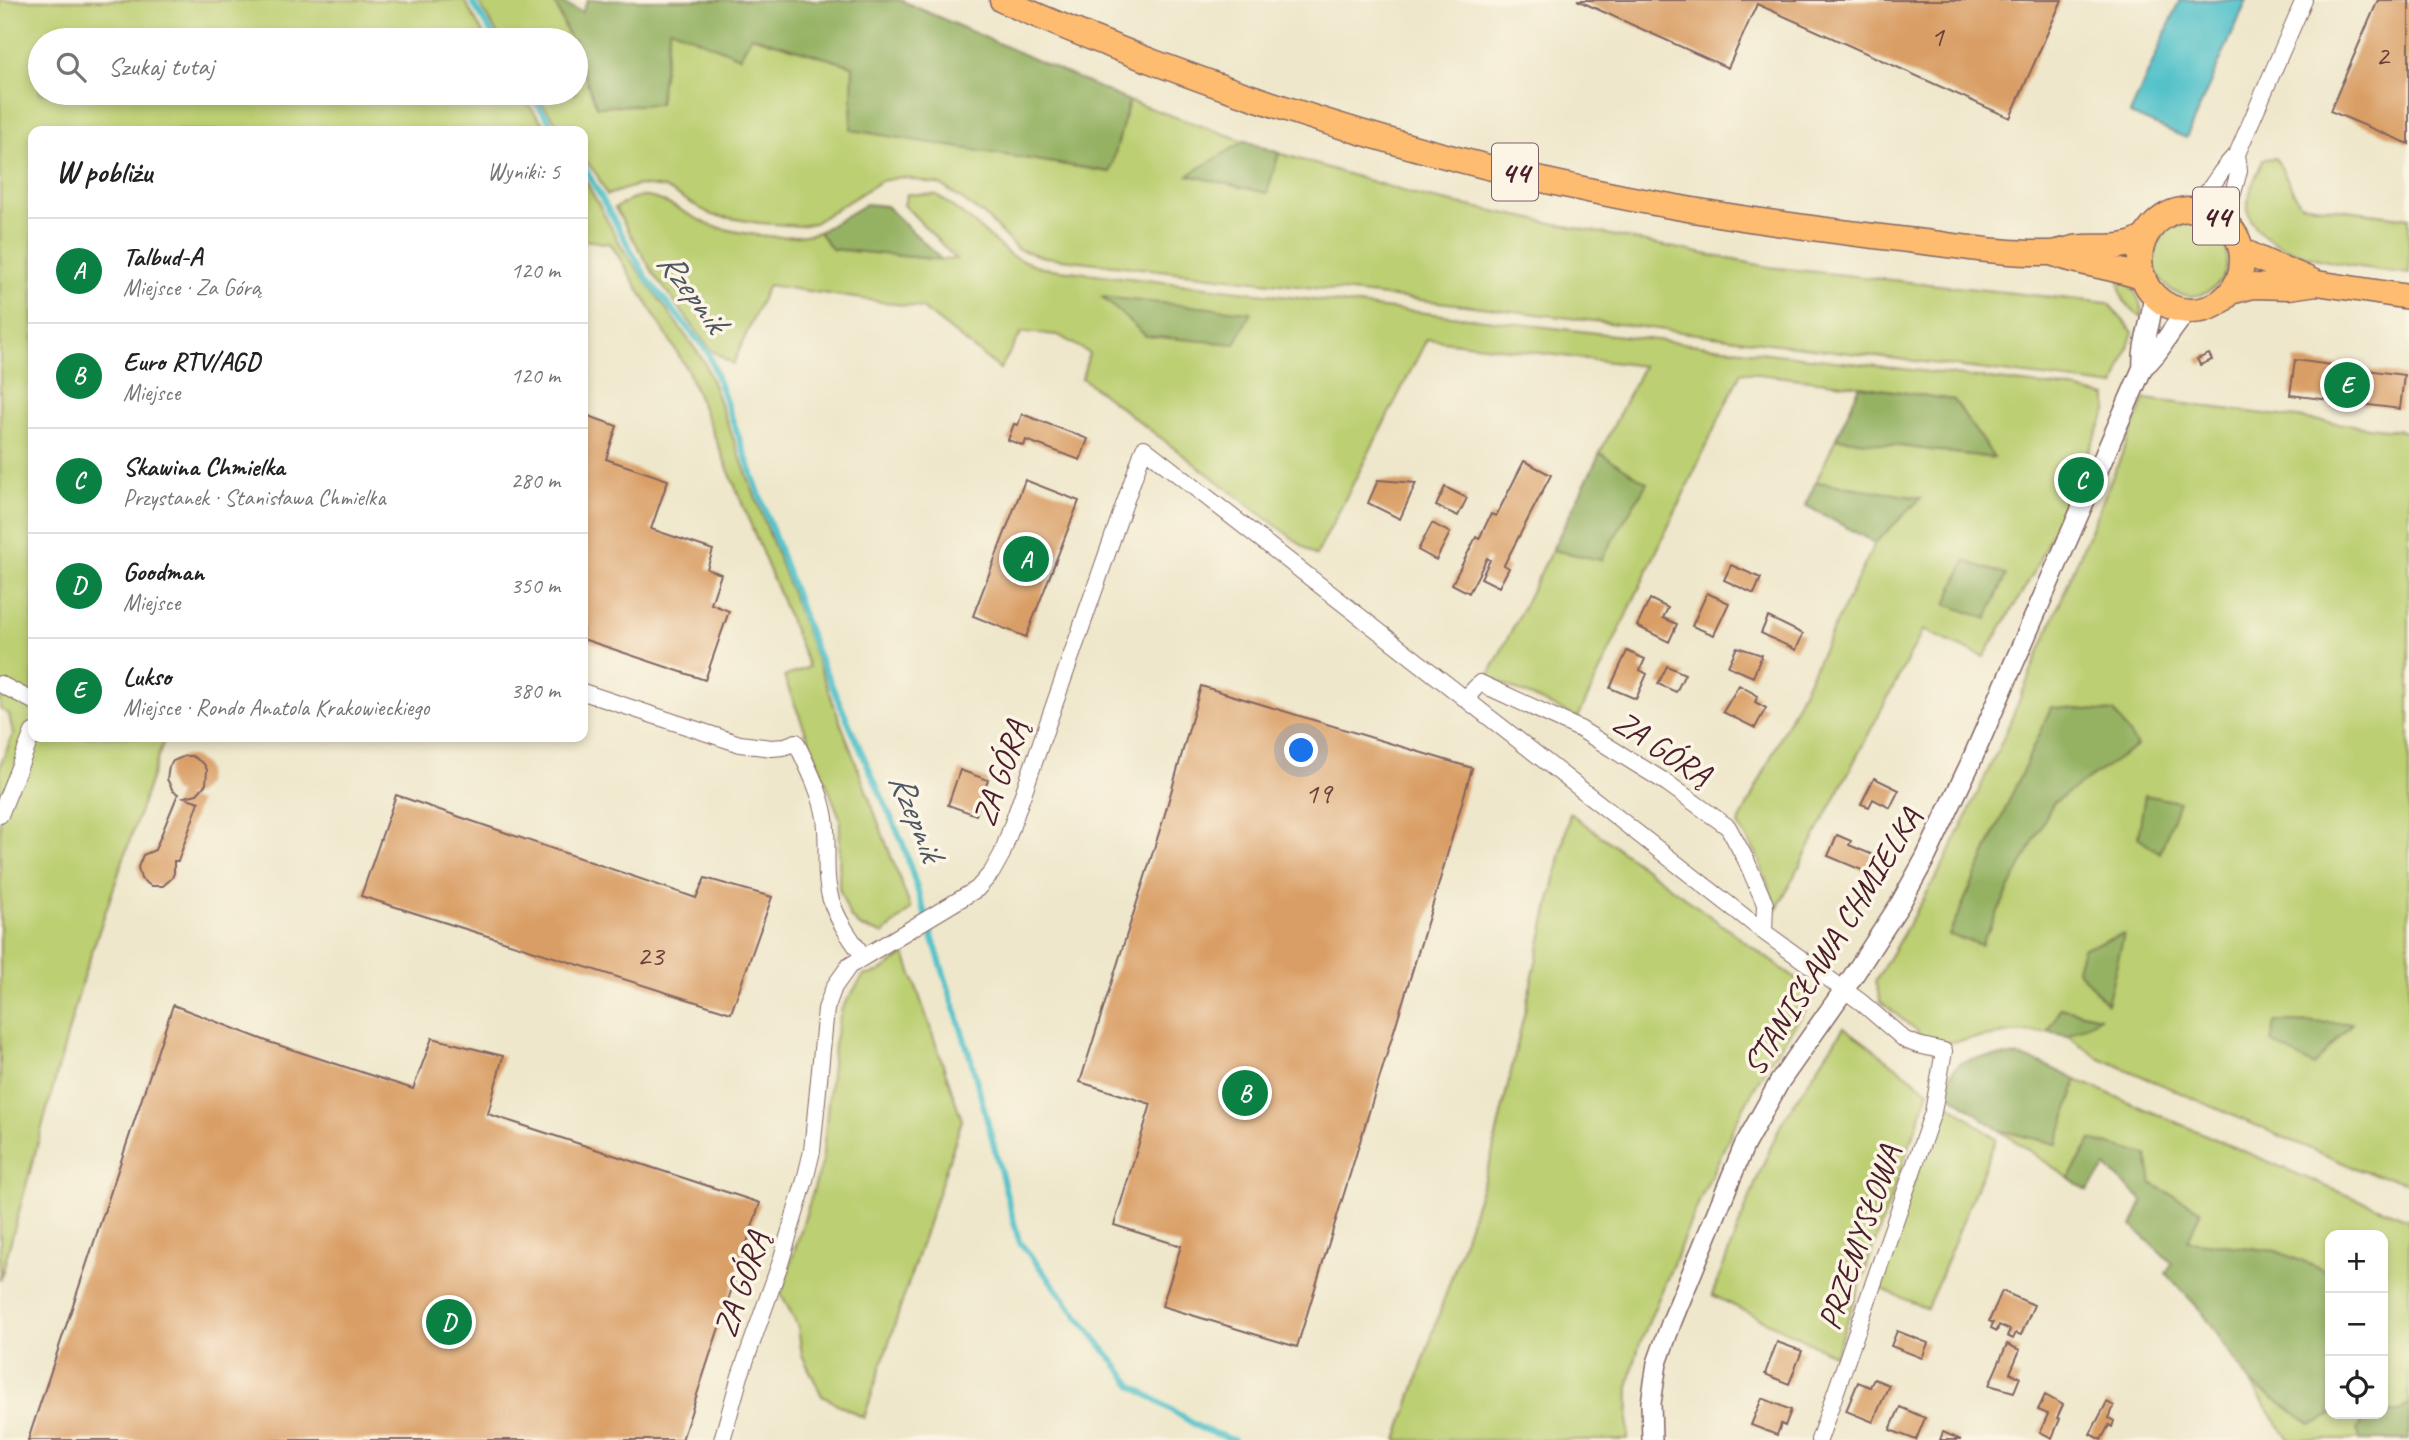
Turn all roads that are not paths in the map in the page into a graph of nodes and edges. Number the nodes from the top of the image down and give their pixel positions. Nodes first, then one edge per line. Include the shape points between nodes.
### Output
1 (1002, 0) edge
2 (2304, 0) edge
3 (2237, 154) junction
4 (2191, 209) junction
5 (2146, 236) junction
6 (2235, 238) junction
7 (2050, 253) junction
8 (2317, 283) junction
9 (2148, 285) junction
10 (2231, 292) junction
11 (2409, 297) edge
12 (2188, 311) junction
13 (2143, 367) junction
14 (0, 684) edge
15 (588, 694) edge
16 (28, 698) edge
17 (1465, 699) junction
18 (29, 742) edge
19 (0, 815) edge
20 (1764, 932) junction
21 (863, 956) junction
22 (1844, 990) junction
23 (1944, 1051) joint
24 (722, 1440) edge
25 (1652, 1440) edge
26 (1819, 1440) edge

1 - 7 main road, 44 via 1309,117 1547,180 1798,227
2 - 3 street
3 - 4 street
3 - 6 street via 2239,171 2230,204
4 - 5 main road, 44 via 2165,216
4 - 6 main road, 44 via 2213,214
5 - 7 main road, 44 via 2121,247
5 - 9 main road, 44 via 2140,257
6 - 8 main road, 44 via 2261,261
6 - 10 main road, 44 via 2241,272
7 - 9 main road, 44 via 2113,268
8 - 10 main road, 44 via 2253,286
8 - 11 main road, 44
9 - 12 main road, 44 via 2168,306
9 - 13 street, STANISŁAWA CHMIELKA via 2152,317 2142,350
10 - 12 main road, 44 via 2216,304
12 - 13 street, STANISŁAWA CHMIELKA via 2156,357
13 - 22 street, STANISŁAWA CHMIELKA via 1947,814 1900,904
14 - 16 street
15 - 21 street via 740,744 772,748 796,742 822,802 831,900
17 - 20 street, ZA GÓRĄ
17 - 20 street, ZA GÓRĄ via 1480,683 1580,729 1728,827 1765,904
17 - 21 street, ZA GÓRĄ via 1144,448 1002,854 977,889
18 - 19 street
20 - 22 street, ZA GÓRĄ
21 - 24 street, ZA GÓRĄ via 849,966 827,1009 805,1180
22 - 23 street, ZA GÓRĄ via 1905,1040
22 - 25 street, STANISŁAWA CHMIELKA via 1780,1081 1744,1146 1657,1363
23 - 26 street, PRZEMYSŁOWA via 1933,1112

